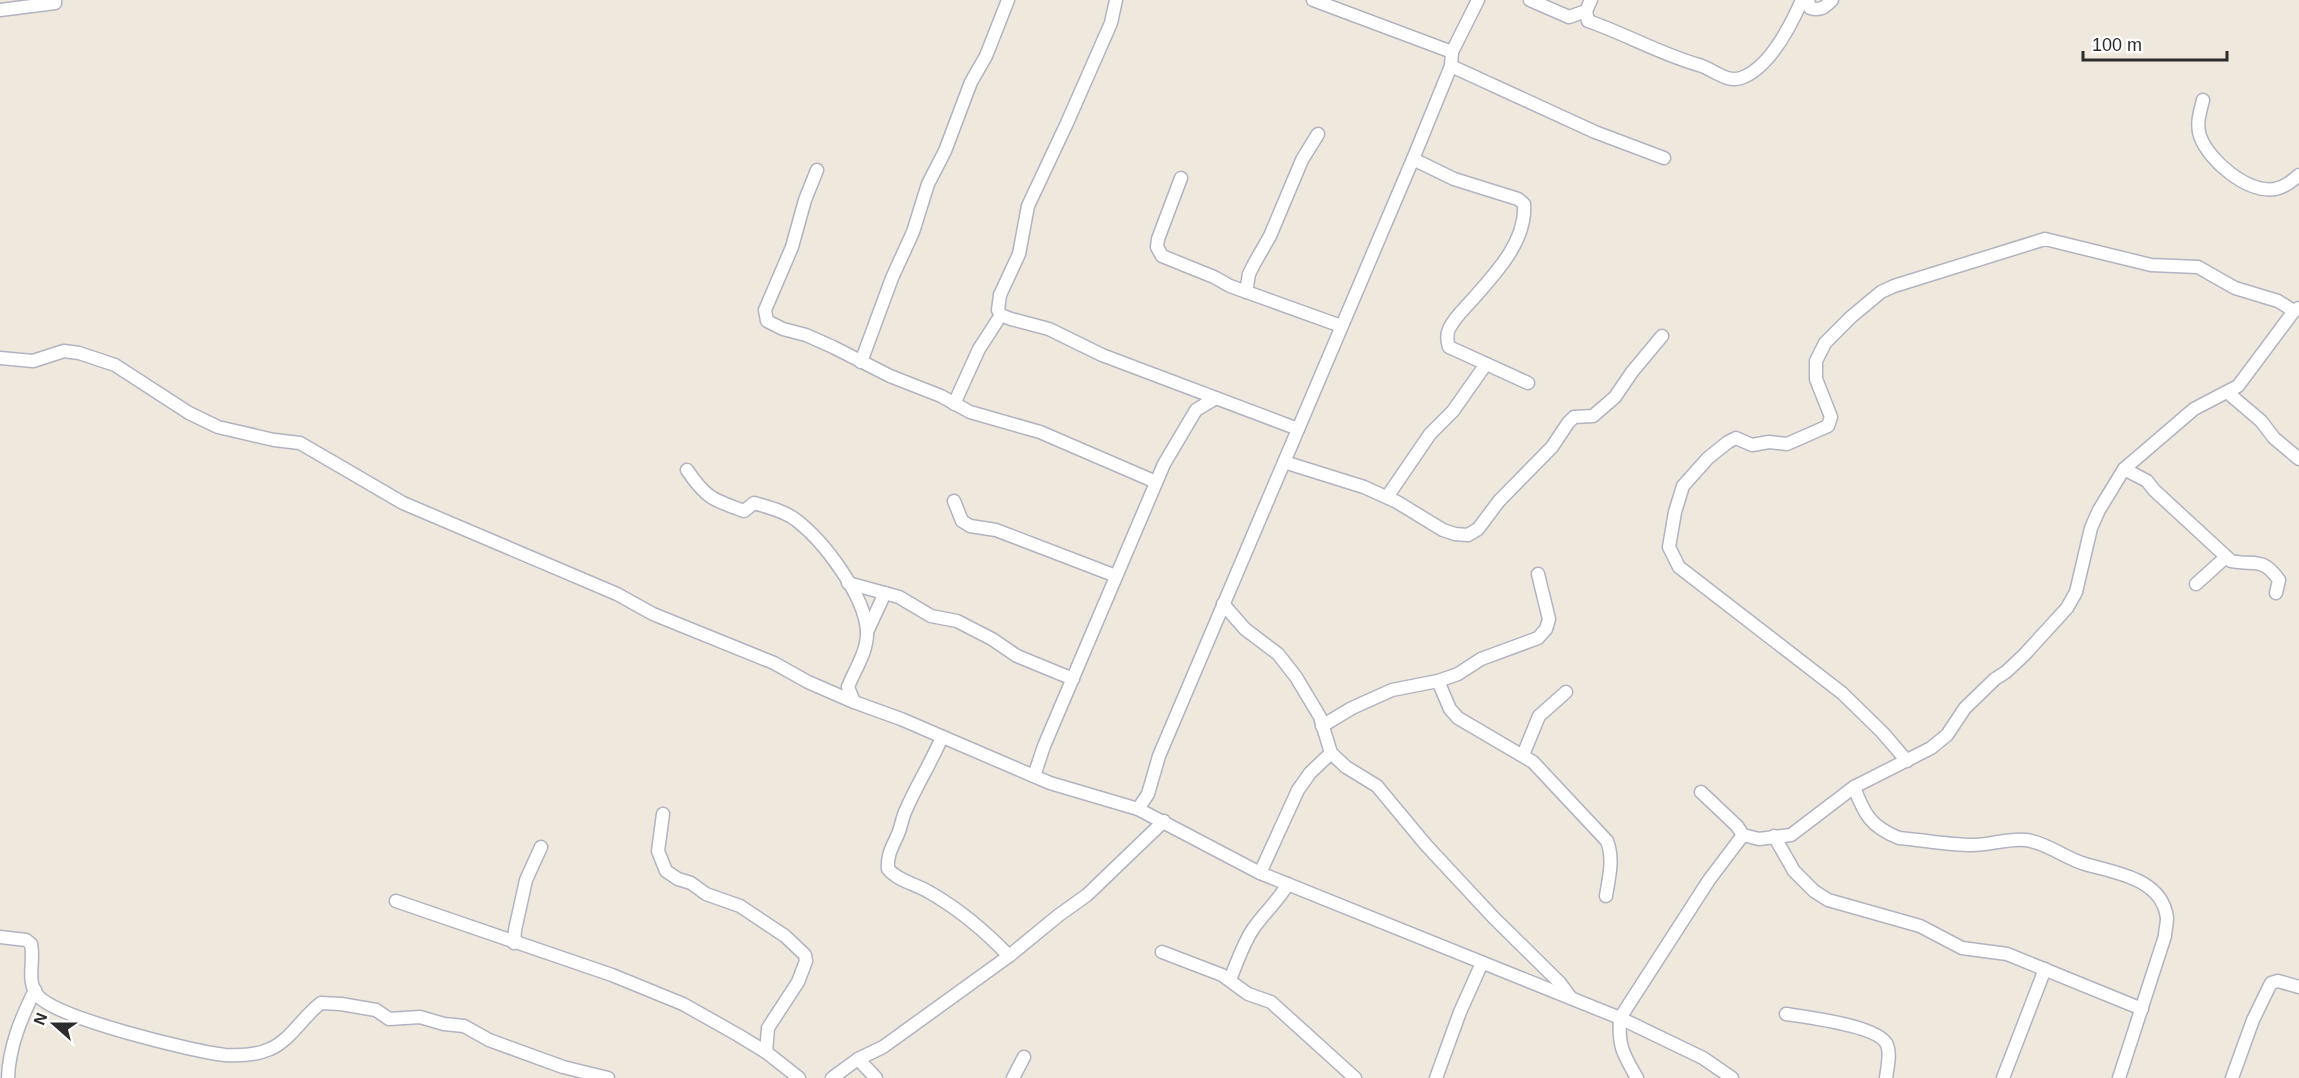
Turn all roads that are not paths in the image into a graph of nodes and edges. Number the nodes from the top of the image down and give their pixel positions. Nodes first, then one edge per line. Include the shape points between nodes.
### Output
1 (55, 0) edge
2 (1008, 0) edge
3 (1116, 0) edge
4 (1313, 0) edge
5 (1478, 0) edge
6 (1530, 0) edge
7 (1802, 0) edge
8 (1808, 0) edge
9 (1832, 0) edge
10 (1589, 6) edge
11 (0, 10) edge
12 (1452, 52) junction
13 (1451, 66) junction
14 (2203, 100) dead end
15 (1318, 134) dead end
16 (1664, 158) dead end
17 (1413, 159) junction
18 (817, 170) dead end
19 (2299, 175) edge
20 (1181, 178) dead end
21 (1246, 292) junction
22 (2296, 310) edge
23 (1001, 315) junction
24 (1341, 326) junction
25 (1662, 336) dead end
26 (0, 358) edge
27 (861, 362) junction
28 (1486, 364) junction
29 (1528, 383) dead end
30 (1192, 388) junction
31 (2227, 392) junction
32 (1216, 398) junction
33 (954, 404) junction
34 (1196, 410) junction
35 (1298, 429) junction
36 (2299, 459) edge
37 (1284, 462) junction
38 (2124, 469) junction
39 (687, 470) dead end
40 (1156, 482) junction
41 (1387, 497) junction
42 (954, 501) dead end
43 (2226, 557) junction
44 (1538, 574) dead end
45 (1116, 576) junction
46 (848, 583) junction
47 (2196, 584) dead end
48 (885, 593) junction
49 (2276, 593) dead end
50 (1223, 604) junction
51 (867, 632) junction
52 (1073, 679) junction
53 (1438, 681) junction
54 (1566, 692) dead end
55 (854, 702) junction
56 (1322, 726) junction
57 (942, 737) junction
58 (1331, 753) junction
59 (1523, 755) junction
60 (1907, 761) junction
61 (1034, 776) junction
62 (1854, 787) junction
63 (1701, 792) dead end
64 (1148, 794) junction
65 (1138, 809) junction
66 (663, 814) dead end
67 (1159, 819) junction
68 (1743, 835) junction
69 (1774, 836) junction
70 (541, 847) dead end
71 (1260, 873) junction
72 (1288, 884) junction
73 (1606, 896) dead end
74 (396, 901) dead end
75 (0, 937) edge
76 (514, 943) junction
77 (1162, 952) dead end
78 (1009, 956) junction
79 (1482, 963) junction
80 (2045, 969) junction
81 (1230, 980) junction
82 (2299, 987) edge
83 (34, 990) junction
84 (1572, 999) junction
85 (2142, 1009) junction
86 (1786, 1014) dead end
87 (1620, 1018) junction
88 (766, 1053) junction
89 (1024, 1057) dead end
90 (858, 1059) junction
91 (8, 1078) edge
92 (608, 1078) edge
93 (798, 1078) edge
94 (832, 1078) edge
95 (876, 1078) edge
96 (1013, 1078) edge
97 (1355, 1078) edge
98 (1436, 1078) edge
99 (1637, 1078) edge
100 (1732, 1078) edge
101 (1886, 1078) edge
102 (2003, 1078) edge
103 (2119, 1078) edge
104 (2232, 1078) edge

1 - 11 street
2 - 27 street via 921,200 913,232
3 - 23 street via 1111,23 1028,206 1019,254 1000,295
4 - 12 street
5 - 12 street
6 - 10 street via 1569,17
7 - 10 street via 1769,57 1749,74 1735,79 1588,21
8 - 9 street via 1810,8 1817,10
12 - 13 street
13 - 16 street via 1595,132
13 - 17 street
14 - 19 street via 2198,120 2200,135 2210,153 2236,178 2267,189 2283,186
15 - 21 street via 1249,274
17 - 24 street
17 - 28 street via 1454,179 1524,204 1520,232 1508,255 1448,330 1449,347
18 - 27 street via 765,317 772,325 806,335
20 - 21 street via 1158,239 1160,252 1167,259
21 - 24 street
22 - 31 street via 2238,386
22 - 60 street via 2235,288 2198,267 2151,265 2046,239 2026,244 1881,292 1820,351 1814,370 1831,417 1828,426 1787,444 1752,445 1736,438 1693,472 1679,498 1669,547 1679,567 1842,693
23 - 30 street via 1049,329 1102,355
23 - 33 street via 979,349
24 - 35 street
25 - 41 street via 1615,397 1593,416 1574,417 1552,447 1499,501 1478,529 1468,535 1443,530
26 - 55 street via 33,361 64,351 115,365 218,427 300,443 403,503 774,663
27 - 33 street
28 - 29 street
28 - 41 street via 1453,411 1430,434
30 - 32 street
30 - 34 street
31 - 36 street
31 - 38 street via 2194,409
32 - 34 street
32 - 35 street
33 - 40 street via 1040,432
34 - 40 street
35 - 37 street
37 - 41 street via 1364,486
37 - 50 street
38 - 43 street via 2148,481
38 - 60 street via 2091,528 2078,584 2067,608 2024,655 1965,708 1947,735
39 - 46 street via 711,499 744,511 754,503 796,520 825,549
40 - 45 street
42 - 45 street via 962,521 970,526 996,530
43 - 47 street
43 - 49 street via 2269,567 2278,580
44 - 53 street via 1549,619 1538,638 1481,659
45 - 52 street
46 - 48 street
46 - 51 street via 859,600
48 - 51 street
48 - 52 street via 910,602 931,616 957,621 1017,656
50 - 56 street via 1245,629 1278,654 1312,701
50 - 64 street via 1158,756
51 - 55 street via 848,687
52 - 61 street
53 - 56 street via 1392,690
53 - 59 street via 1458,718
54 - 59 street via 1539,716
55 - 57 street
56 - 58 street
57 - 61 street
57 - 78 street via 889,849 888,869 969,918
58 - 71 street via 1298,790
58 - 84 street via 1377,786 1426,846
59 - 73 street via 1552,780 1607,841 1611,865
60 - 62 street
61 - 65 street
62 - 69 street via 1791,835
62 - 85 street via 1866,816 1899,838 1970,845 2026,840 2085,864 2123,874 2150,888 2167,918
63 - 68 street
64 - 65 street
64 - 67 street
65 - 67 street
66 - 88 street via 658,851 666,871 706,894 740,906 785,936 805,955 798,982 768,1028
67 - 71 street
67 - 78 street via 1087,895
68 - 69 street via 1759,839
68 - 87 street via 1709,880
69 - 80 street via 1794,871 1828,900 1920,926 1962,948 1997,951
70 - 76 street via 526,880
71 - 72 street
72 - 79 street
72 - 81 street via 1278,902 1255,926
74 - 76 street
75 - 83 street via 31,944
76 - 88 street via 612,975 683,1004
77 - 81 street
78 - 90 street via 883,1047
79 - 84 street
79 - 98 street
80 - 85 street
80 - 102 street
81 - 97 street via 1248,994 1275,1005
82 - 104 street via 2271,983
83 - 91 street via 8,1058
83 - 92 street via 69,1014 194,1050 226,1055 270,1049 321,1003 334,1003 376,1010 389,1019 420,1017 464,1026 489,1040 563,1067
84 - 87 street
85 - 103 street
86 - 101 street via 1827,1021 1882,1038 1887,1046
87 - 99 street via 1618,1038 1622,1053
87 - 100 street via 1703,1058
88 - 93 street
89 - 96 street
90 - 94 street
90 - 95 street

